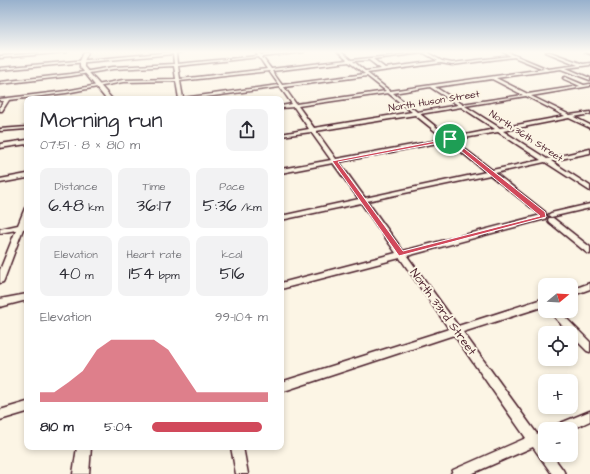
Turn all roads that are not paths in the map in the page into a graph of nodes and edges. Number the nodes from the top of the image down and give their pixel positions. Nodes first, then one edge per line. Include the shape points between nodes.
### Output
1 (77, 74) edge
2 (88, 74) edge
3 (177, 74) edge
4 (232, 74) edge
5 (273, 74) edge
6 (360, 74) edge
7 (368, 74) edge
8 (520, 74) edge
9 (578, 74) edge
10 (493, 78) junction
11 (565, 78) dead end
12 (590, 79) edge
13 (178, 80) junction
14 (0, 83) edge
15 (98, 86) junction
16 (281, 86) junction
17 (432, 86) junction
18 (588, 87) edge
19 (390, 92) junction
20 (54, 94) joint
21 (528, 95) junction
22 (38, 96) edge
23 (106, 96) edge
24 (181, 96) edge
25 (204, 96) edge
26 (24, 98) edge
27 (0, 100) edge
28 (7, 100) junction
29 (295, 105) junction
30 (462, 106) junction
31 (284, 107) edge
32 (0, 110) edge
33 (416, 113) junction
34 (590, 113) edge
35 (570, 117) junction
36 (590, 127) edge
37 (24, 128) edge
38 (0, 130) edge
39 (312, 130) junction
40 (500, 130) junction
41 (284, 135) edge
42 (450, 139) junction
43 (24, 142) edge
44 (0, 146) edge
45 (590, 151) edge
46 (546, 160) junction
47 (335, 161) junction
48 (284, 170) edge
49 (491, 172) junction
50 (24, 177) edge
51 (0, 181) edge
52 (590, 189) edge
53 (363, 200) junction
54 (590, 206) edge
55 (543, 215) junction
56 (284, 217) edge
57 (551, 218) junction
58 (24, 226) edge
59 (0, 231) edge
60 (590, 251) edge
61 (402, 254) junction
62 (0, 280) edge
63 (284, 285) edge
64 (590, 286) edge
65 (578, 290) edge
66 (24, 298) edge
67 (0, 303) edge
68 (538, 304) edge
69 (560, 318) edge
70 (456, 331) junction
71 (590, 348) edge
72 (284, 386) edge
73 (24, 408) edge
74 (0, 415) edge
75 (590, 416) edge
76 (576, 422) edge
77 (538, 435) edge
78 (538, 439) edge
79 (84, 450) edge
80 (238, 450) edge
81 (550, 462) edge
82 (81, 474) edge
83 (242, 474) edge
84 (457, 474) edge
85 (559, 474) edge

1 - 14 street
2 - 15 main road
3 - 13 street
4 - 13 street
5 - 16 street, North 33rd Street
6 - 16 street
7 - 19 street
8 - 10 street
9 - 12 street
10 - 17 street
10 - 21 street
11 - 18 street
13 - 15 street via 127,80
13 - 24 street
15 - 20 street
15 - 23 main road
16 - 25 street
16 - 29 street, North 33rd Street
17 - 19 street
17 - 30 street, North 36th Street
18 - 21 street, North Huson Street
19 - 29 street
19 - 33 street
20 - 22 street
21 - 30 street, North Huson Street
21 - 35 street
26 - 28 street
27 - 28 street
28 - 32 street
29 - 31 street
29 - 39 street, North 33rd Street
30 - 33 street, North Huson Street
30 - 40 street, North 36th Street
33 - 39 street, North Huson Street
33 - 42 street
34 - 35 street
35 - 36 street
35 - 40 street
37 - 38 street
39 - 41 street, North Huson Street
39 - 47 street, North 33rd Street
40 - 42 street
40 - 46 street, North 36th Street
42 - 47 street
42 - 49 street
43 - 44 street
45 - 46 street
46 - 49 street
46 - 52 street, North 36th Street
47 - 48 street
47 - 53 street, North 33rd Street
49 - 53 street
49 - 55 street
50 - 51 street
53 - 56 street
53 - 61 street, North 33rd Street
54 - 57 street
55 - 57 street
55 - 61 street
57 - 60 street
58 - 59 street
58 - 62 street
61 - 63 street
61 - 70 street, North 33rd Street
64 - 65 street
66 - 67 street
68 - 70 street
69 - 71 street
70 - 72 street
70 - 77 street, North 33rd Street
73 - 74 street
75 - 76 street
78 - 84 street
79 - 82 main road
80 - 83 street
81 - 85 street, North 33rd Street

